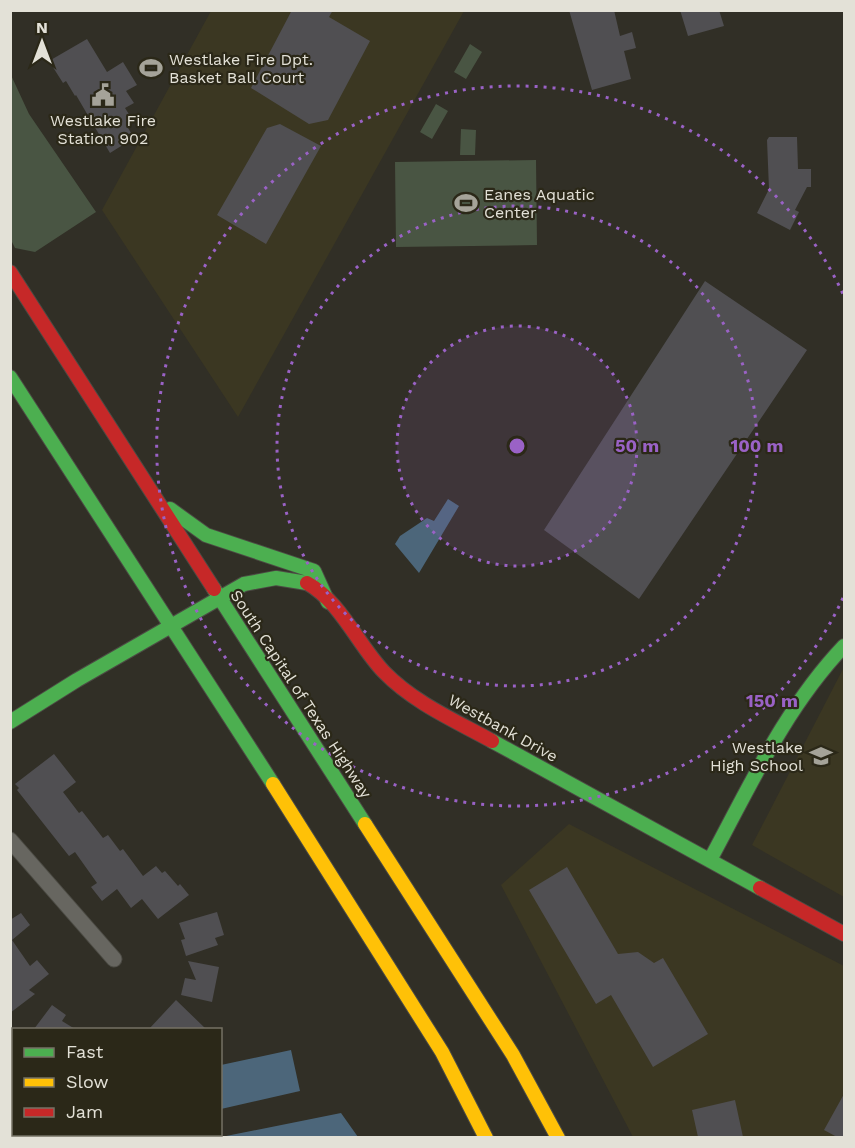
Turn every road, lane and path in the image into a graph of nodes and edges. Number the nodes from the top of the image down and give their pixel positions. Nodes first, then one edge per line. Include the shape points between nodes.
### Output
1 (10, 272) edge
2 (10, 377) edge
3 (156, 499) junction
4 (220, 598) junction
5 (328, 602) junction
6 (171, 626) junction
7 (844, 646) edge
8 (10, 722) edge
9 (10, 840) edge
10 (710, 860) junction
11 (844, 934) edge
12 (114, 958) dead end
13 (486, 1137) edge
14 (558, 1137) edge

1 - 3 main road, South Capital of Texas Highway
2 - 6 main road
3 - 4 main road, South Capital of Texas Highway
3 - 5 main road via 206,535 314,571
4 - 5 main road, Westbank Drive via 244,584 290,578 310,584
4 - 6 main road, Westbank Drive
4 - 14 main road, South Capital of Texas Highway via 513,1054
5 - 10 main road, Westbank Drive via 361,646 409,693
6 - 8 main road, Westbank Drive
6 - 13 main road via 442,1052
7 - 10 main road via 788,720
9 - 12 street
10 - 11 main road, Westbank Drive

